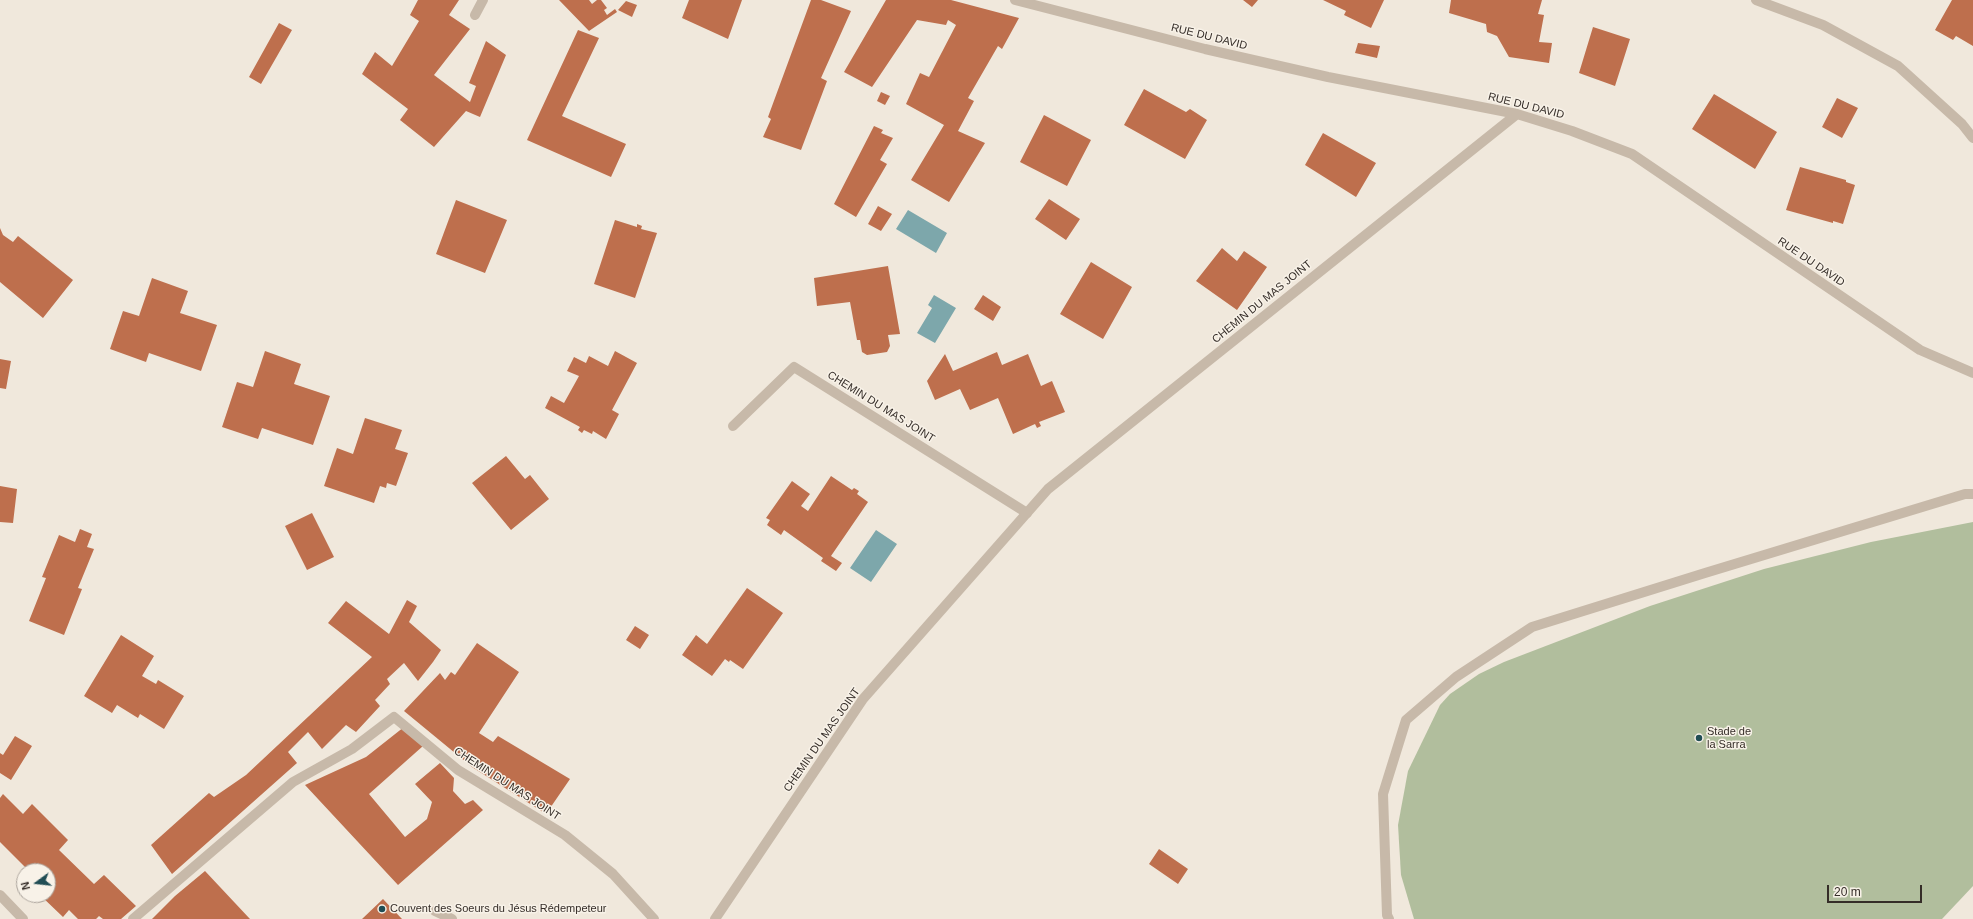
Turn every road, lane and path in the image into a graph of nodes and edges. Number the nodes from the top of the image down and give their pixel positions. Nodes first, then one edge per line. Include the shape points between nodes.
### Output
1 (483, 0) edge
2 (1015, 0) edge
3 (1756, 0) edge
4 (475, 14) dead end
5 (1517, 114) junction
6 (1973, 138) edge
7 (1973, 373) edge
8 (733, 426) dead end
9 (1973, 494) edge
10 (1027, 513) junction
11 (0, 895) edge
12 (435, 911) dead end
13 (23, 919) edge
14 (133, 919) edge
15 (452, 919) edge
16 (654, 919) edge
17 (715, 919) edge
18 (1389, 919) edge

1 - 4 street
2 - 5 street, RUE DU DAVID via 1205,49 1328,77
3 - 6 street via 1823,25 1898,66 1962,124
5 - 7 street, RUE DU DAVID via 1572,130 1632,154 1920,350
5 - 10 street, CHEMIN DU MAS JOINT via 1048,489
8 - 10 street, CHEMIN DU MAS JOINT via 794,367
9 - 18 street via 1965,494 1712,570 1532,627 1456,677 1406,720 1383,794
10 - 17 street, CHEMIN DU MAS JOINT via 863,699
11 - 13 street
12 - 15 street
14 - 16 street, CHEMIN DU MAS JOINT via 292,782 352,749 394,717 458,770 565,835 612,874

